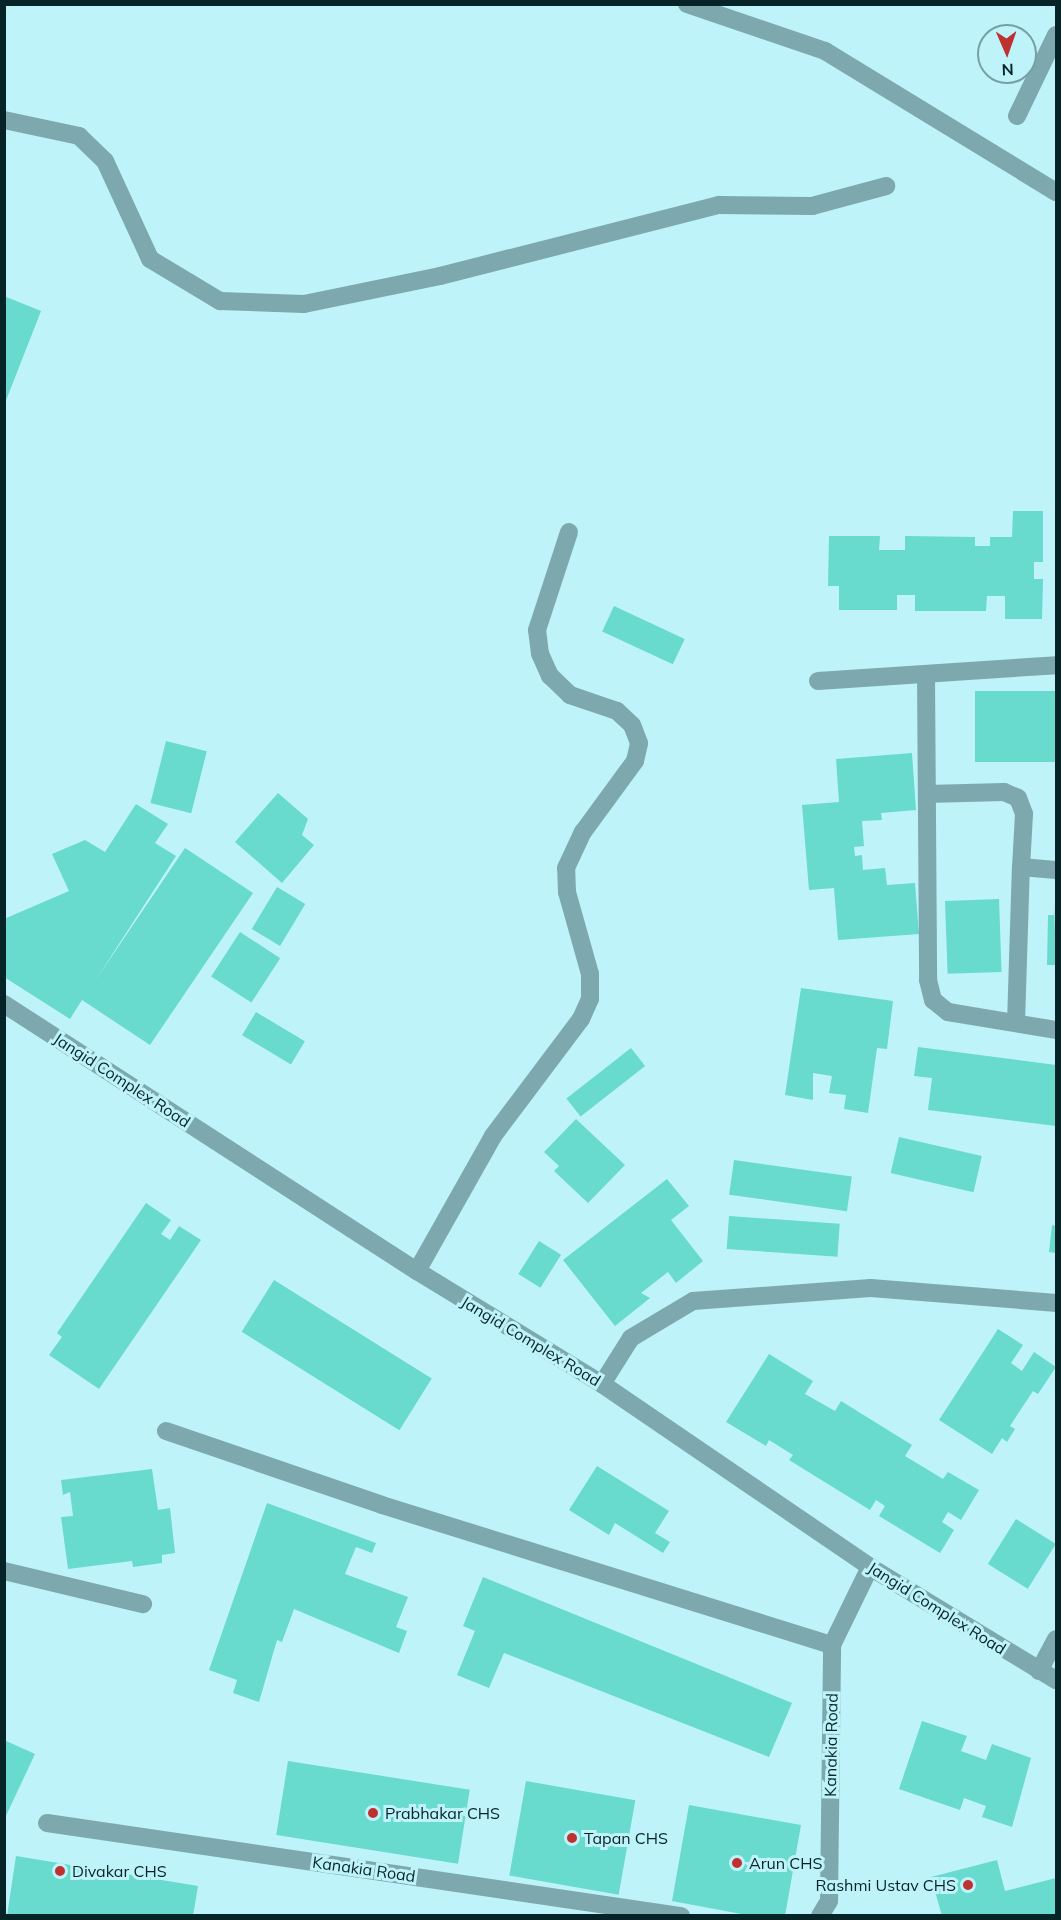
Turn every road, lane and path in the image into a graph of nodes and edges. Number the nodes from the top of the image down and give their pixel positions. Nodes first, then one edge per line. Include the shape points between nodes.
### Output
1 (687, 4) edge
2 (721, 10) edge
3 (1056, 35) edge
4 (1017, 116) dead end
5 (4, 120) edge
6 (886, 186) dead end
7 (1056, 192) edge
8 (568, 532) dead end
9 (1056, 664) edge
10 (926, 674) junction
11 (818, 681) dead end
12 (927, 794) junction
13 (1021, 867) junction
14 (1056, 870) edge
15 (4, 1004) edge
16 (1016, 1023) junction
17 (1056, 1030) edge
18 (417, 1271) junction
19 (1056, 1303) edge
20 (602, 1384) junction
21 (166, 1431) dead end
22 (870, 1567) junction
23 (4, 1571) edge
24 (143, 1604) dead end
25 (1056, 1639) edge
26 (832, 1645) junction
27 (1039, 1671) junction
28 (1056, 1680) edge
29 (47, 1823) dead end
30 (681, 1916) edge
31 (820, 1916) edge

1 - 2 street
2 - 7 street via 825,51
3 - 4 street
5 - 6 street via 79,136 105,161 150,259 220,302 304,304 440,276 719,205 812,206
8 - 18 street via 537,630 540,654 550,676 570,695 617,711 632,725 639,743 635,761 583,832 566,868 567,892 590,974 590,999 581,1019 493,1136
9 - 10 street
10 - 11 street
10 - 12 street
12 - 13 street via 1004,792 1018,798 1024,814
12 - 16 street via 928,980 933,1000 948,1012
13 - 14 street
13 - 16 street
15 - 18 street, Jangid Complex Road
16 - 17 street
18 - 20 street, Jangid Complex Road
19 - 20 street via 871,1288 693,1300 631,1338
20 - 22 street, Jangid Complex Road
21 - 26 street via 382,1505
22 - 26 street
22 - 27 street, Jangid Complex Road
23 - 24 street
25 - 27 street
26 - 31 street, Kanakia Road via 829,1901
27 - 28 street, Jangid Complex Road
29 - 30 street, Kanakia Road

